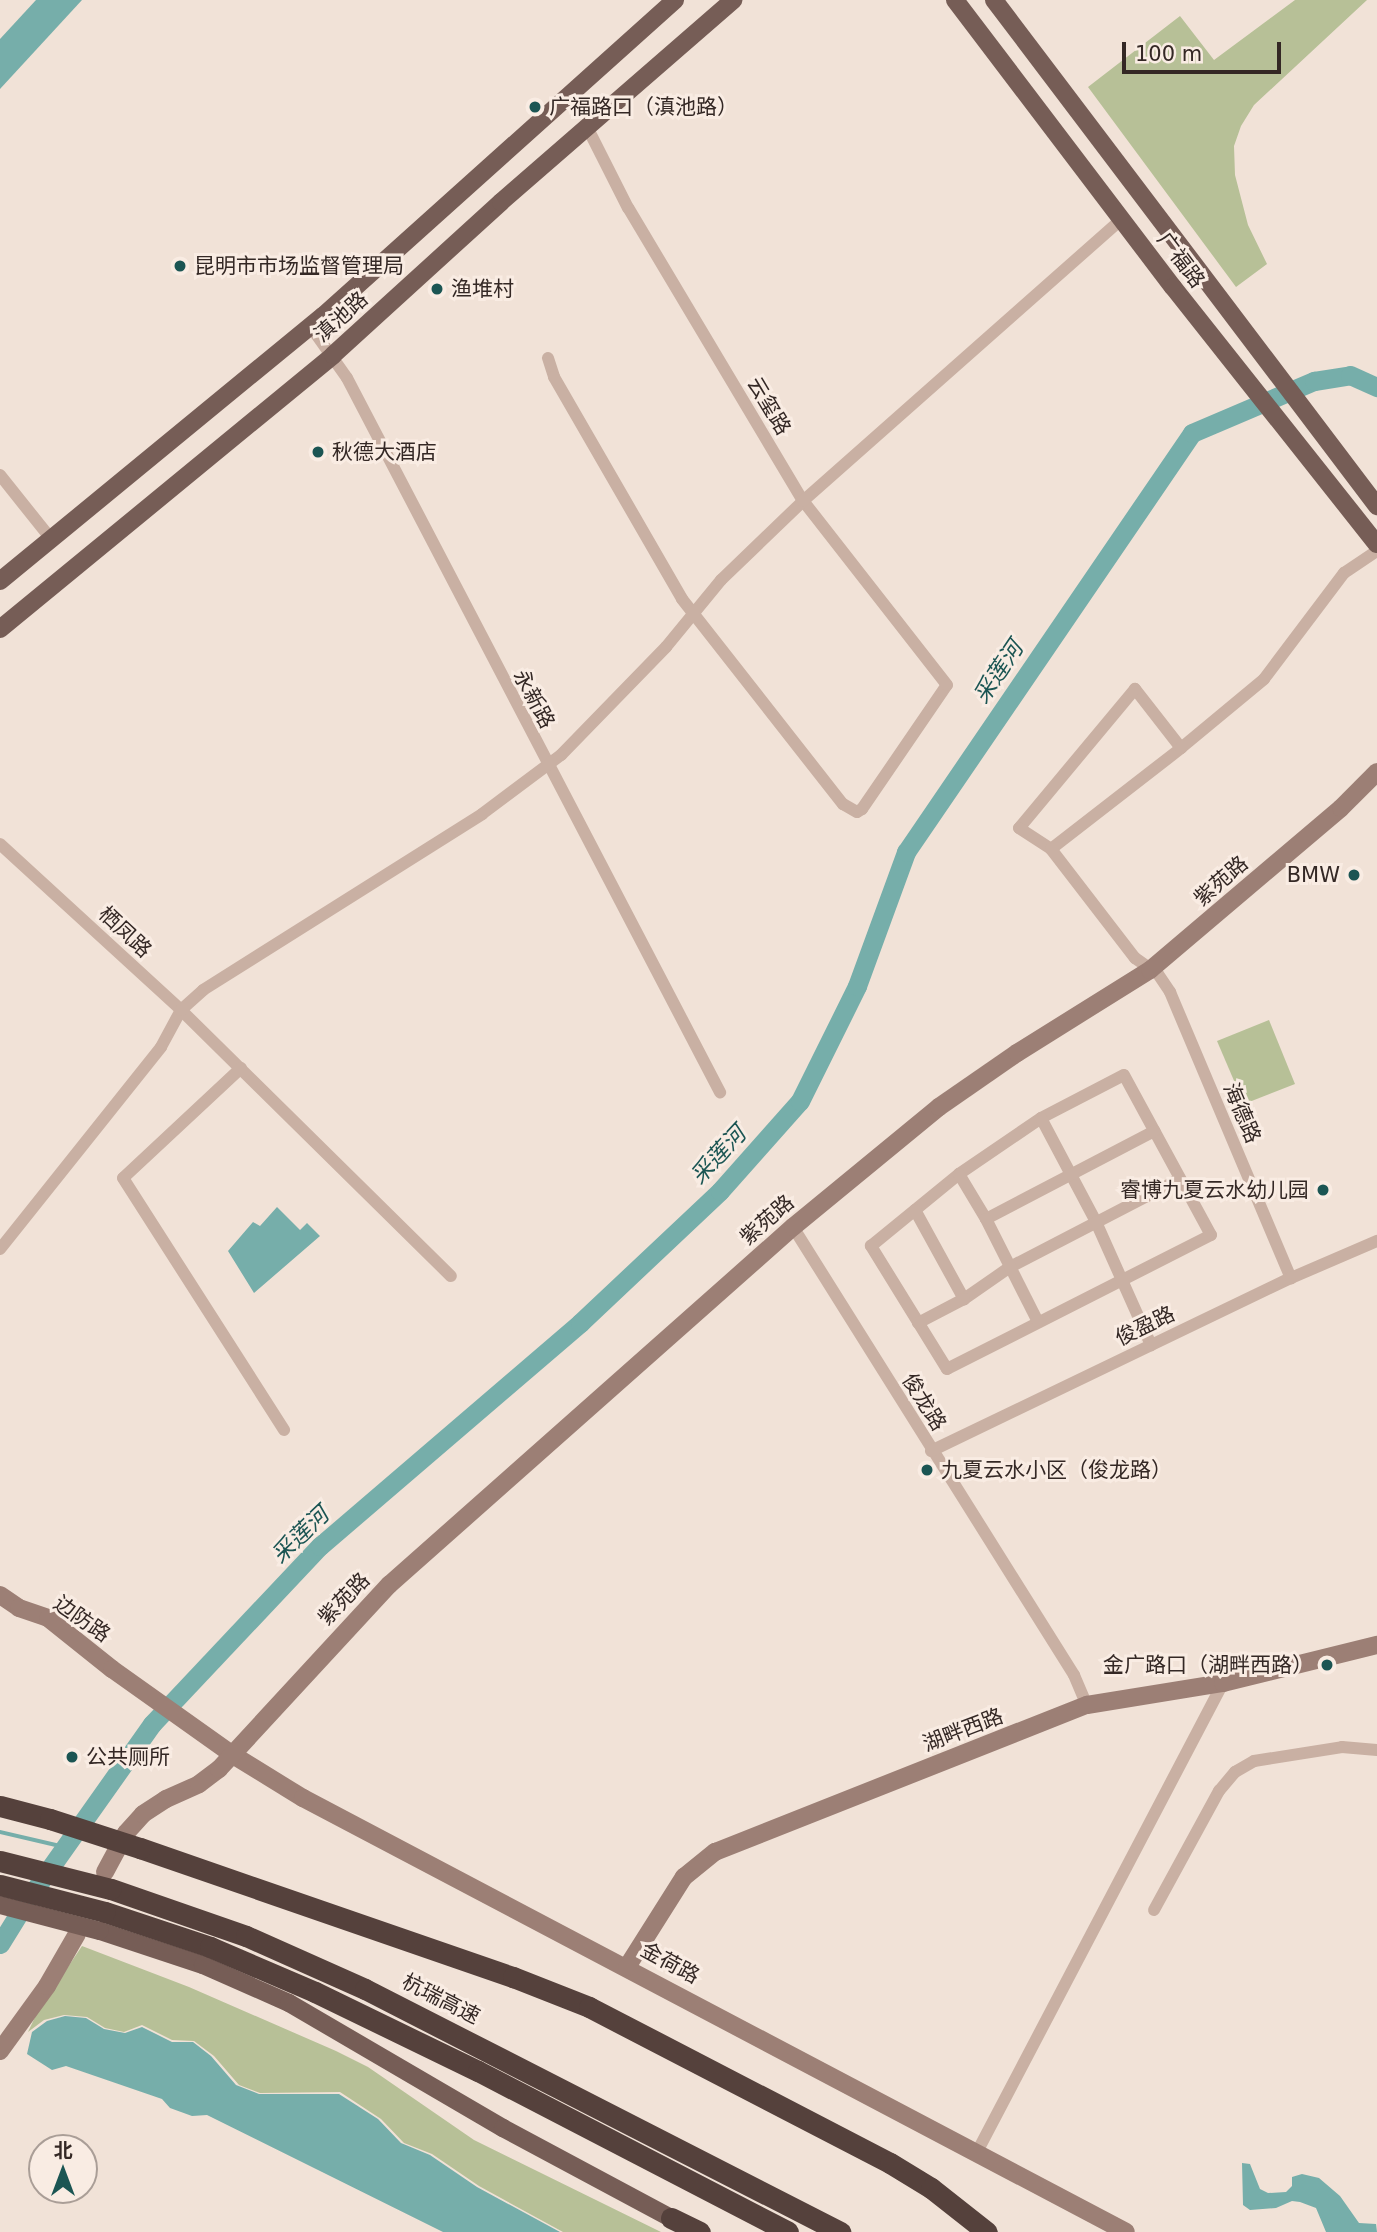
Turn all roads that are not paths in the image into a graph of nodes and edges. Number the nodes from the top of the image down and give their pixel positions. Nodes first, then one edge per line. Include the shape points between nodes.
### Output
1 (676, 0) edge
2 (733, 0) edge
3 (956, 0) edge
4 (994, 0) edge
5 (587, 127) junction
6 (1122, 219) junction
7 (311, 327) junction
8 (333, 355) junction
9 (548, 358) dead end
10 (0, 475) edge
11 (803, 502) junction
12 (1377, 506) edge
13 (51, 539) junction
14 (1377, 544) edge
15 (1377, 551) edge
16 (0, 581) edge
17 (692, 611) junction
18 (0, 629) edge
19 (1181, 748) junction
20 (547, 765) junction
21 (1377, 772) edge
22 (0, 844) edge
23 (1051, 849) junction
24 (1150, 970) junction
25 (181, 1010) junction
26 (241, 1068) junction
27 (720, 1092) dead end
28 (1041, 1118) junction
29 (1154, 1131) junction
30 (1071, 1172) junction
31 (959, 1174) junction
32 (1180, 1179) junction
33 (915, 1210) junction
34 (986, 1219) junction
35 (1096, 1222) junction
36 (793, 1227) junction
37 (1377, 1241) edge
38 (0, 1249) edge
39 (1010, 1267) junction
40 (451, 1276) dead end
41 (1122, 1278) junction
42 (1291, 1278) junction
43 (964, 1299) junction
44 (1038, 1322) junction
45 (919, 1323) junction
46 (1151, 1345) junction
47 (284, 1430) dead end
48 (931, 1451) junction
49 (0, 1595) edge
50 (1377, 1645) edge
51 (1223, 1683) junction
52 (1087, 1705) junction
53 (197, 1729) joint
54 (1377, 1750) edge
55 (233, 1755) junction
56 (0, 1807) edge
57 (0, 1861) edge
58 (108, 1881) junction
59 (0, 1885) edge
60 (0, 1905) edge
61 (1154, 1910) dead end
62 (103, 1922) junction
63 (77, 1934) dead end
64 (627, 1967) junction
65 (0, 2050) edge
66 (977, 2152) junction
67 (671, 2218) joint
68 (700, 2232) edge
69 (788, 2232) edge
70 (840, 2232) edge
71 (986, 2232) edge
72 (1126, 2232) edge

1 - 7 main road, 滇池路
2 - 5 main road, 滇池路
3 - 6 main road, 广福路
4 - 12 main road, 广福路
5 - 8 main road, 滇池路
5 - 11 street, 云玺路 via 628,208
6 - 11 street
6 - 14 main road, 广福路
7 - 8 street, 永新路
7 - 13 main road, 滇池路
8 - 18 main road, 滇池路
8 - 20 street, 永新路
9 - 17 street via 554,377
10 - 13 street
11 - 17 street
11 - 17 street, 云玺路 via 947,685 887,776 857,812 843,804
13 - 16 main road, 滇池路
15 - 19 street via 1344,573 1264,679
17 - 20 street via 666,647
19 - 23 street
19 - 23 street, 海德路 via 1135,689 1020,828
20 - 25 street via 482,814 203,990
20 - 27 street, 永新路
21 - 24 street, 紫苑路
22 - 25 street, 栖凤路
23 - 24 street, 海德路 via 1135,958
24 - 36 street, 紫苑路 via 939,1107
24 - 42 street, 海德路 via 1170,992
25 - 26 street, 栖凤路
25 - 38 street via 161,1047
26 - 40 street, 栖凤路
26 - 47 street via 123,1178
28 - 29 street via 1124,1075
28 - 30 street
28 - 31 street
29 - 30 street
29 - 32 street
30 - 34 street
30 - 35 street
31 - 33 street
31 - 34 street
32 - 35 street
32 - 41 street via 1211,1235
33 - 43 street
33 - 45 street via 871,1246
34 - 39 street
35 - 39 street
35 - 41 street
36 - 48 street, 俊龙路
36 - 55 street, 紫苑路 via 389,1585
37 - 42 street, 俊盈路
39 - 43 street
39 - 44 street
41 - 44 street
41 - 46 street
42 - 46 street, 俊盈路
43 - 45 street
44 - 45 street via 947,1369
46 - 48 street, 俊盈路
48 - 52 street, 俊龙路 via 1074,1675
49 - 53 street, 边防路 via 19,1608 48,1618
50 - 51 street, 湖畔西路
51 - 52 street, 湖畔西路
51 - 66 street
52 - 64 street, 湖畔西路 via 715,1852 684,1877
53 - 55 street, 金荷路
54 - 61 street via 1342,1747 1254,1761 1235,1772 1219,1791
55 - 58 street, 紫苑路 via 199,1784 143,1814 125,1833
55 - 64 street, 金荷路 via 388,1844
56 - 71 highway, bridge via 140,1848 589,2007 890,2163 931,2188
57 - 58 highway, 杭瑞高速, bridge
58 - 70 highway, 杭瑞高速 via 355,1984
59 - 62 highway, bridge
60 - 62 main road, bridge
62 - 67 main road via 289,2003 503,2128
62 - 69 highway via 219,1951 335,2001
63 - 65 street
64 - 66 street, 金荷路
66 - 72 street, 金荷路
67 - 68 highway

